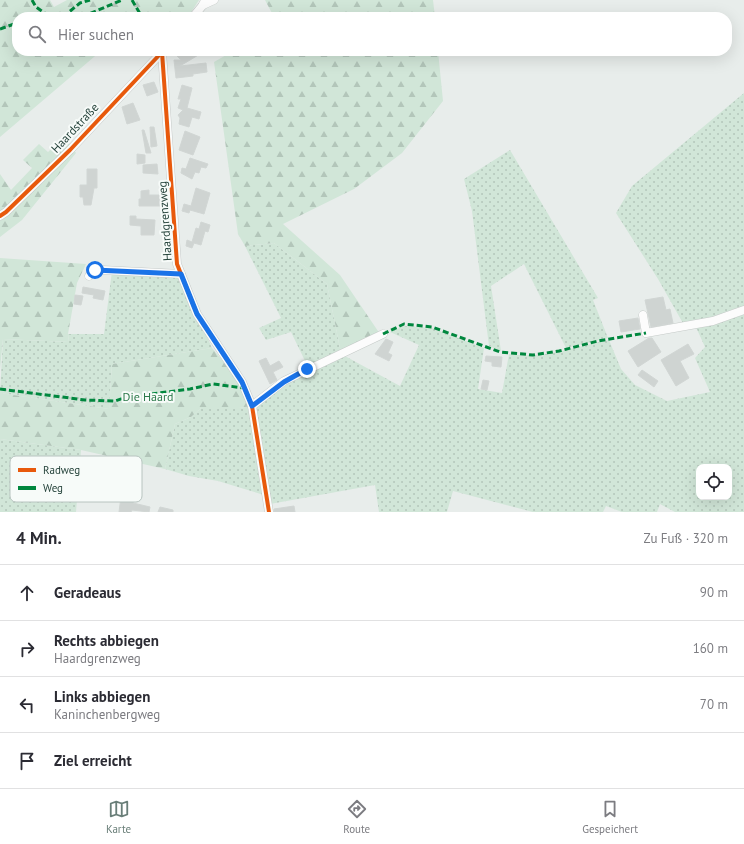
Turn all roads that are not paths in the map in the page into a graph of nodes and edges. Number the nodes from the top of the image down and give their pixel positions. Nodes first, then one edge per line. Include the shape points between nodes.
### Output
1 (214, 0) edge
2 (204, 3) edge
3 (197, 12) edge
4 (157, 56) edge
5 (162, 56) edge
6 (0, 216) edge
7 (181, 274) junction
8 (89, 276) dead end
9 (744, 310) edge
10 (643, 315) dead end
11 (383, 334) dead end
12 (252, 406) junction
13 (269, 512) edge

1 - 2 street
2 - 3 street
4 - 6 street, Haardstraße via 70,150
5 - 7 street, Haardgrenzweg via 177,264
7 - 8 street via 102,270 92,271
7 - 12 street, Haardgrenzweg via 197,314 242,382
9 - 10 street via 713,321 646,332
11 - 12 street via 284,382
12 - 13 street, Haardgrenzweg

